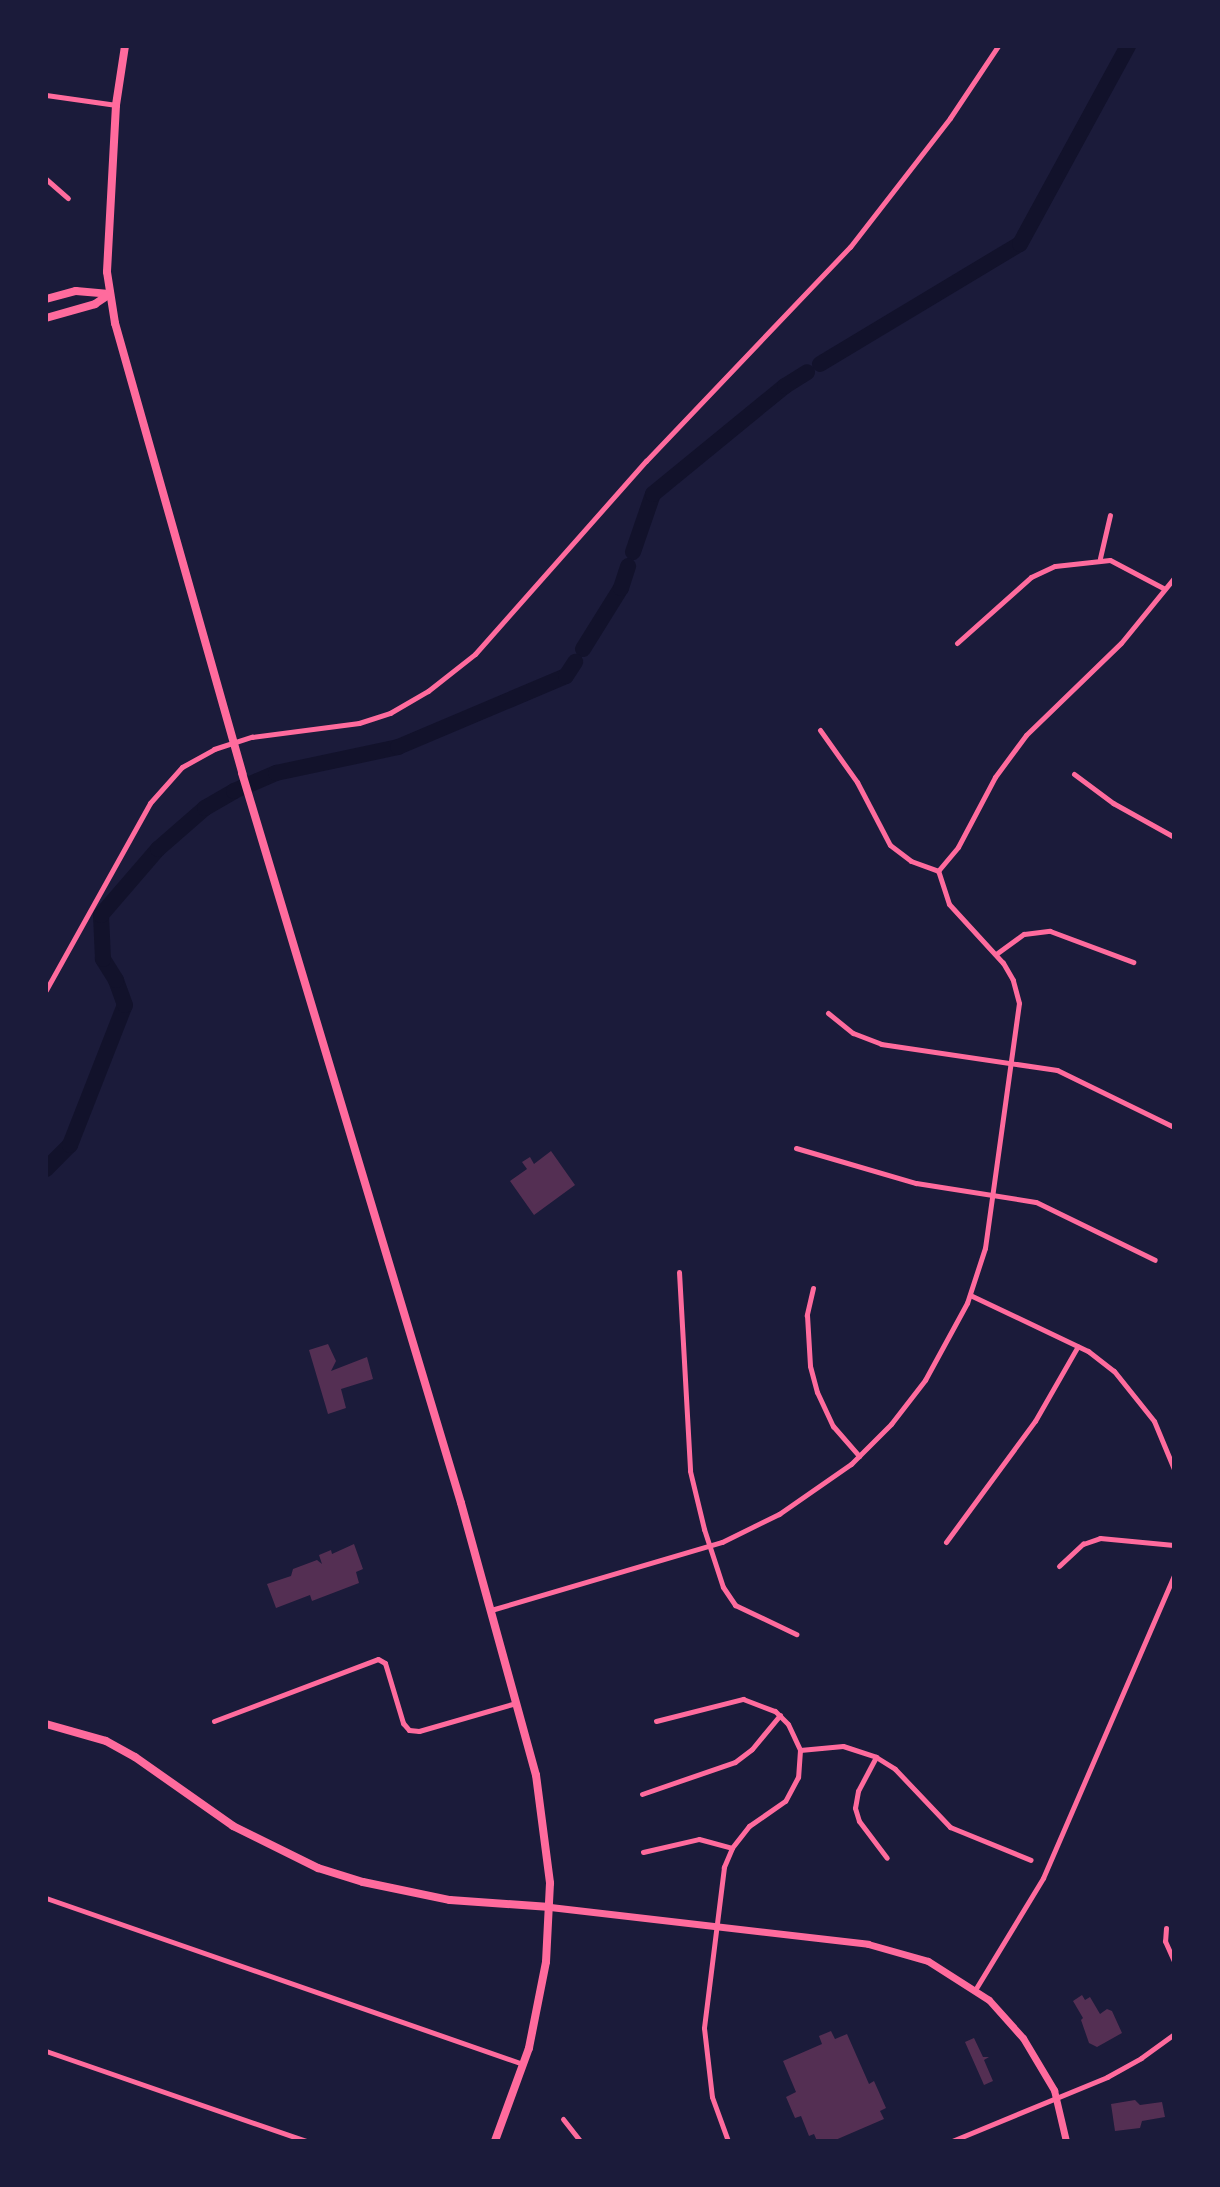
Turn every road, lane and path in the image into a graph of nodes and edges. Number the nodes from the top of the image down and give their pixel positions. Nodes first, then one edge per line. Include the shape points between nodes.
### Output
1 (125, 46) edge
2 (998, 46) edge
3 (46, 95) edge
4 (116, 105) junction
5 (46, 179) edge
6 (68, 198) dead end
7 (110, 294) junction
8 (46, 299) edge
9 (46, 318) edge
10 (1110, 515) dead end
11 (1100, 558) junction
12 (1174, 578) edge
13 (1163, 588) junction
14 (957, 643) dead end
15 (820, 730) dead end
16 (234, 742) junction
17 (1074, 774) dead end
18 (1174, 837) edge
19 (938, 871) junction
20 (996, 954) junction
21 (1133, 962) dead end
22 (46, 990) edge
23 (828, 1013) dead end
24 (1012, 1063) junction
25 (1174, 1127) edge
26 (796, 1148) dead end
27 (995, 1194) junction
28 (1155, 1260) dead end
29 (679, 1272) dead end
30 (813, 1288) dead end
31 (970, 1295) junction
32 (1078, 1346) junction
33 (859, 1456) junction
34 (1174, 1469) edge
35 (946, 1542) dead end
36 (1174, 1545) edge
37 (710, 1546) junction
38 (1059, 1566) dead end
39 (1174, 1575) edge
40 (491, 1610) junction
41 (796, 1634) dead end
42 (518, 1703) junction
43 (780, 1715) junction
44 (214, 1721) dead end
45 (656, 1721) dead end
46 (46, 1724) edge
47 (800, 1750) junction
48 (876, 1757) junction
49 (642, 1794) dead end
50 (732, 1848) junction
51 (643, 1852) dead end
52 (887, 1858) dead end
53 (1031, 1860) dead end
54 (46, 1898) edge
55 (550, 1907) junction
56 (716, 1926) junction
57 (1166, 1928) dead end
58 (1174, 1961) edge
59 (975, 1990) junction
60 (1174, 2034) edge
61 (46, 2051) edge
62 (524, 2064) junction
63 (1057, 2097) junction
64 (563, 2119) dead end
65 (306, 2141) edge
66 (495, 2141) edge
67 (580, 2141) edge
68 (728, 2141) edge
69 (952, 2141) edge
70 (1066, 2141) edge

1 - 4 main road
2 - 16 street via 950,118 850,247 646,461 475,654 428,691 379,717
3 - 4 street
4 - 7 main road
5 - 6 street
7 - 8 main road via 76,291
7 - 9 main road via 95,304
7 - 16 main road
10 - 11 street
11 - 13 street
11 - 14 street via 1055,566 1031,577
12 - 13 street
13 - 19 street via 1121,643 1026,735
15 - 19 street via 857,782 890,845 911,861
16 - 22 street via 182,767 156,794
16 - 40 main road
17 - 18 street
19 - 20 street via 956,915
20 - 21 street via 1024,934 1050,931
20 - 24 street via 1017,992
23 - 24 street via 853,1033 881,1044
24 - 25 street via 1057,1070
24 - 27 street
26 - 27 street via 916,1183
27 - 28 street via 1055,1209
27 - 31 street
29 - 37 street via 690,1471
30 - 33 street via 807,1315 817,1392 833,1426
31 - 32 street
31 - 33 street via 925,1380
32 - 34 street via 1114,1371 1143,1403
32 - 35 street via 1035,1421
33 - 37 street via 779,1514
36 - 38 street via 1100,1538 1083,1544
37 - 40 street
37 - 41 street via 723,1587 735,1605
39 - 59 street via 1043,1878
40 - 42 main road
42 - 44 street via 409,1730 385,1663 378,1659
42 - 55 main road via 544,1817
43 - 45 street via 743,1699
43 - 47 street
43 - 49 street via 735,1762
46 - 55 main road via 116,1746 233,1826 318,1868 450,1900
47 - 48 street via 843,1746
47 - 50 street via 798,1777 785,1801 749,1826
48 - 52 street via 855,1808
48 - 53 street via 895,1769 950,1827
50 - 51 street via 699,1839
50 - 56 street via 724,1867
54 - 62 street
55 - 56 main road
55 - 62 main road via 541,1994
56 - 59 main road via 881,1946 928,1961
56 - 68 street via 704,2028 706,2063
57 - 58 street via 1165,1941
59 - 63 main road via 1029,2045
60 - 63 street via 1130,2065
61 - 65 street
62 - 66 main road
63 - 69 street
63 - 70 main road
64 - 67 street

